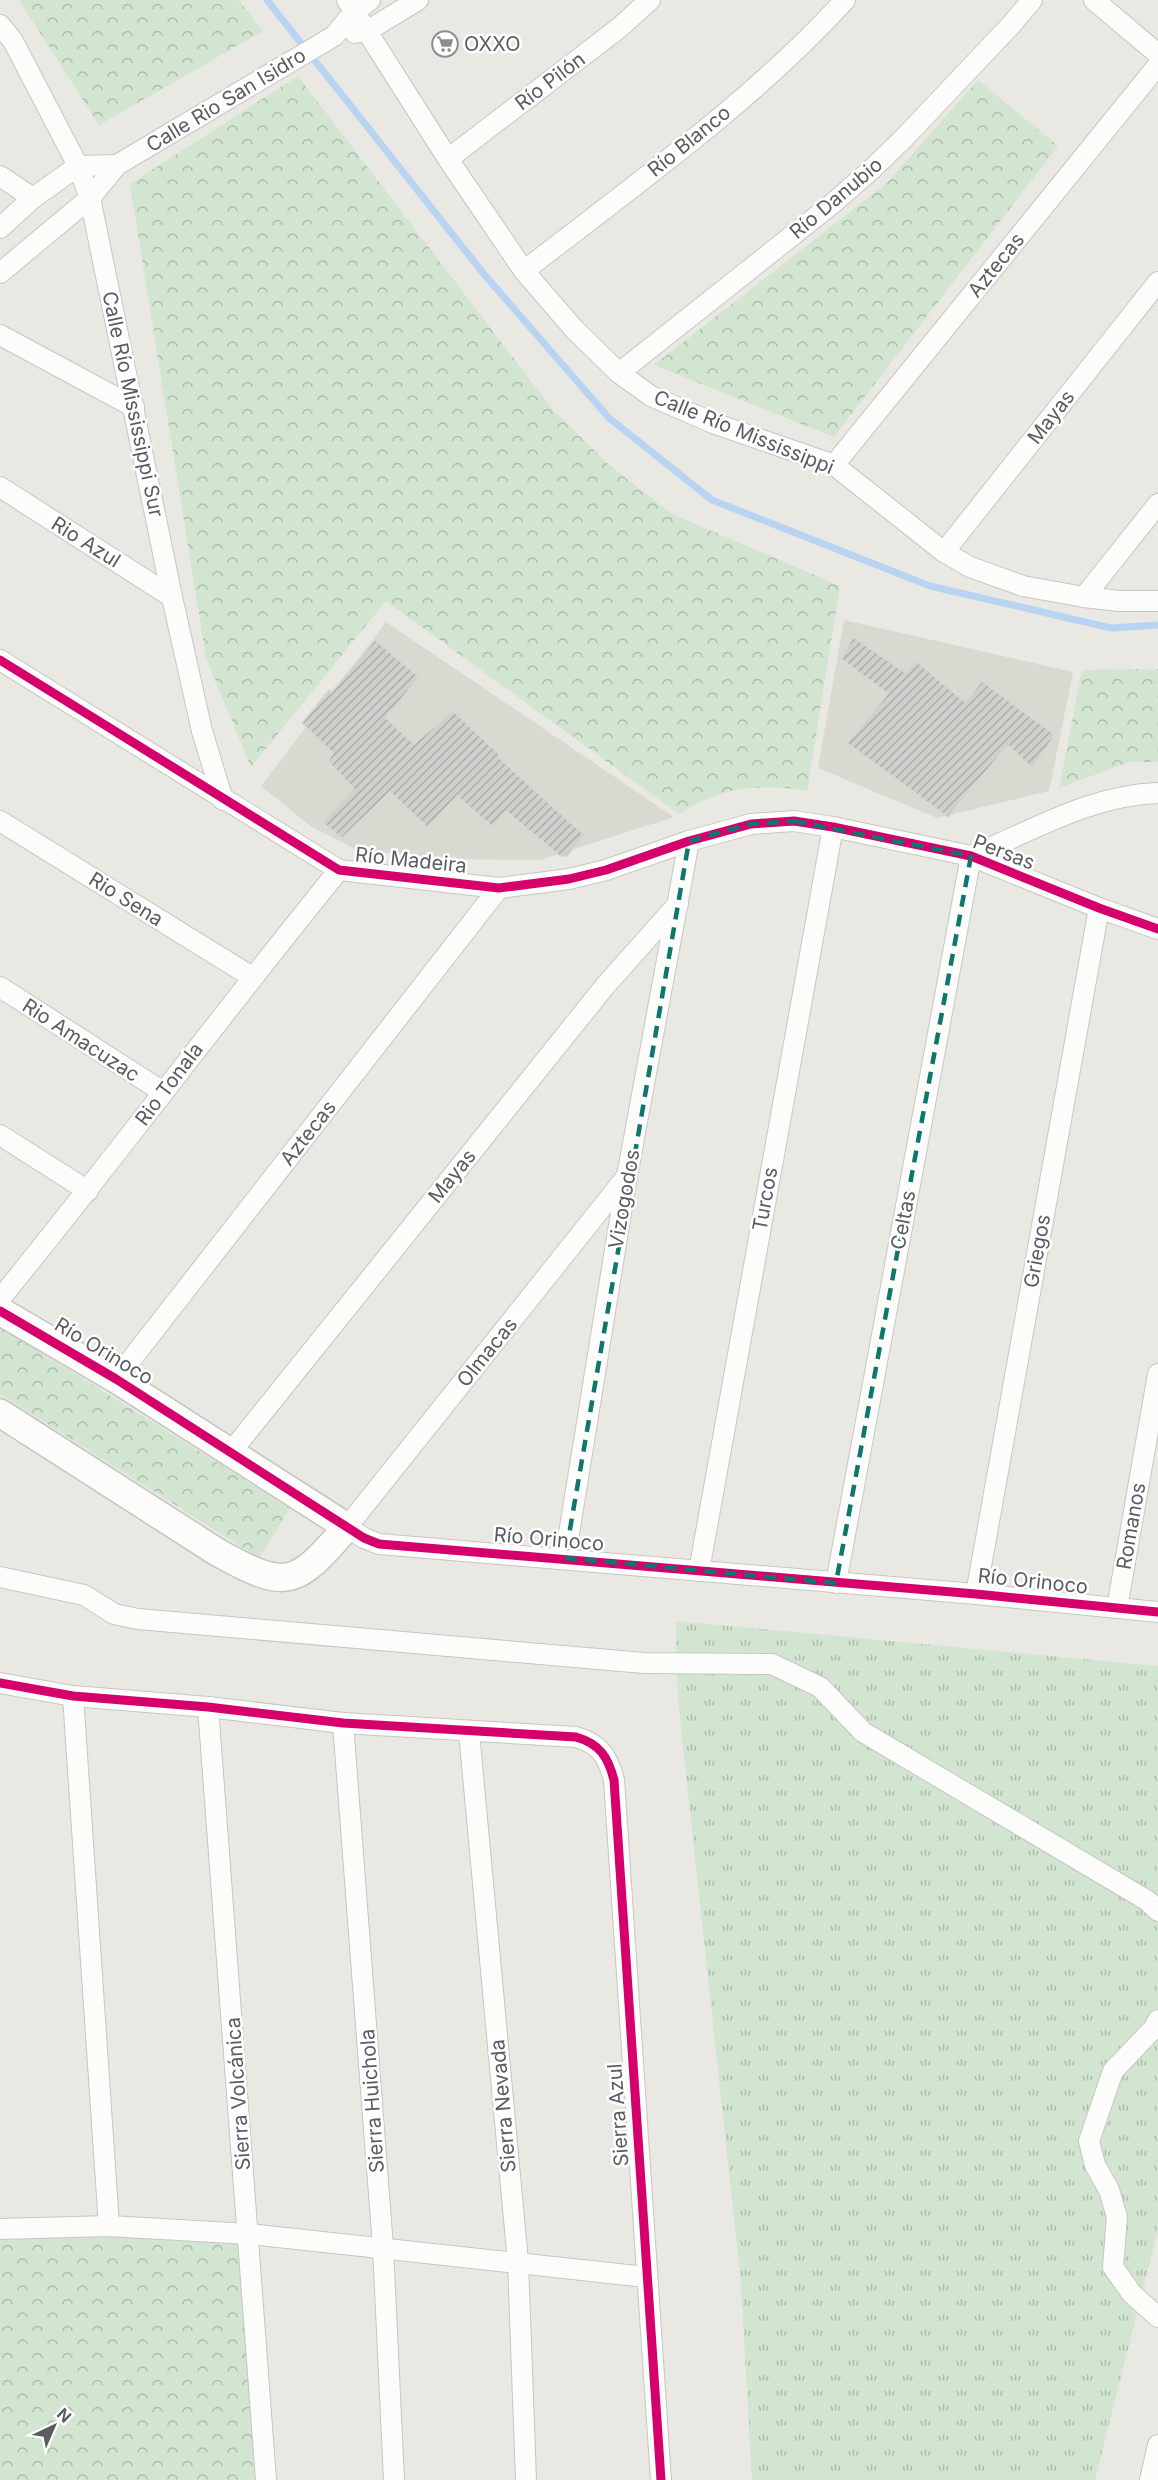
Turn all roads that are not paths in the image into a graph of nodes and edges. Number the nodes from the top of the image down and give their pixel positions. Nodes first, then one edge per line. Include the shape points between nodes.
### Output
1 (418, 0) edge
2 (650, 0) edge
3 (845, 0) edge
4 (1032, 0) edge
5 (1094, 0) edge
6 (357, 4) edge
7 (0, 25) edge
8 (367, 31) junction
9 (328, 40) junction
10 (1158, 54) edge
11 (1158, 65) edge
12 (448, 159) junction
13 (117, 165) junction
14 (78, 166) junction
15 (0, 176) edge
16 (33, 198) junction
17 (90, 198) junction
18 (0, 228) edge
19 (524, 272) junction
20 (0, 273) edge
21 (1158, 282) edge
22 (0, 335) edge
23 (619, 373) junction
24 (134, 407) junction
25 (834, 465) junction
26 (0, 487) edge
27 (1158, 504) edge
28 (944, 552) junction
29 (172, 597) junction
30 (1084, 597) junction
31 (1158, 600) edge
32 (0, 660) edge
33 (1158, 793) edge
34 (223, 800) junction
35 (0, 820) edge
36 (833, 827) junction
37 (689, 841) junction
38 (971, 856) junction
39 (339, 870) junction
40 (499, 888) junction
41 (678, 904) junction
42 (1099, 908) junction
43 (1158, 929) edge
44 (252, 977) junction
45 (0, 987) edge
46 (163, 1092) junction
47 (0, 1135) edge
48 (627, 1176) junction
49 (88, 1191) junction
50 (0, 1299) edge
51 (0, 1311) edge
52 (1158, 1374) edge
53 (116, 1379) junction
54 (0, 1413) edge
55 (231, 1452) junction
56 (347, 1527) junction
57 (565, 1558) junction
58 (699, 1571) junction
59 (0, 1577) edge
60 (836, 1583) junction
61 (976, 1594) junction
62 (1117, 1608) junction
63 (1158, 1612) edge
64 (0, 1683) edge
65 (73, 1696) junction
66 (208, 1707) junction
67 (343, 1723) junction
68 (469, 1732) junction
69 (1158, 1911) edge
70 (1158, 2020) edge
71 (109, 2226) junction
72 (0, 2229) edge
73 (249, 2234) junction
74 (383, 2247) junction
75 (518, 2262) junction
76 (646, 2277) junction
77 (1158, 2317) edge
78 (1158, 2445) edge
79 (266, 2480) edge
80 (394, 2480) edge
81 (526, 2480) edge
82 (662, 2480) edge
83 (1150, 2480) edge

1 - 8 street, Calle Rio San Isidro
2 - 12 street, Río Pilón
3 - 19 street, Río Blanco via 784,62 709,126
4 - 23 street, Río Danubio via 871,170
5 - 10 street
6 - 8 street, Calle Río Mississippi
6 - 9 street, Calle Rio San Isidro
7 - 14 street, Calle Río Mississippi Sur via 13,41
8 - 9 street, Calle Rio San Isidro
8 - 12 street, Calle Río Mississippi
9 - 13 street, Calle Rio San Isidro
11 - 25 street, Aztecas
12 - 19 street, Calle Río Mississippi
13 - 14 street, Calle Rio San Isidro
13 - 17 street, Calle Rio San Isidro
14 - 16 street
14 - 17 street, Calle Río Mississippi Sur
15 - 16 street
16 - 18 street
17 - 20 street, Calle Rio San Isidro
17 - 24 street, Calle Río Mississippi Sur
19 - 23 street, Calle Río Mississippi
21 - 28 street, Mayas
22 - 24 street
23 - 25 street, Calle Río Mississippi via 651,396 693,415
24 - 29 street, Calle Río Mississippi Sur
25 - 28 street, Calle Río Mississippi
26 - 29 street, Rio Azul
27 - 30 street
28 - 30 street, Calle Río Mississippi via 998,578
29 - 34 street, Calle Río Mississippi Sur via 202,731
30 - 31 street, Calle Río Mississippi
32 - 34 street, Río Madeira
33 - 38 street via 1092,803
34 - 39 street, Río Madeira
35 - 44 street, Rio Sena
36 - 37 street, Río Madeira via 794,821 751,824
36 - 38 street, Persas
36 - 58 street, Turcos
37 - 40 street, Río Madeira via 606,870
37 - 41 street, Vizogodos
38 - 42 street, Persas
38 - 60 street, Celtas
39 - 40 street, Río Madeira
39 - 44 street, Rio Tonala
40 - 53 street, Aztecas
41 - 48 street, Vizogodos
41 - 55 street, Mayas via 605,986
42 - 43 street, Persas
42 - 61 street, Griegos
44 - 46 street, Rio Tonala
45 - 46 street, Rio Amacuzac
46 - 49 street, Rio Tonala
47 - 49 street
48 - 56 street, Olmacas
48 - 57 street, Vizogodos
49 - 50 street, Rio Tonala
51 - 53 street, Río Orinoco
52 - 62 street, Romanos
53 - 55 street, Río Orinoco
54 - 56 street via 217,1552 272,1578 289,1578 305,1570
55 - 56 street, Río Orinoco
56 - 57 street, Río Orinoco via 378,1544
57 - 58 street, Río Orinoco
58 - 60 street, Río Orinoco
59 - 69 street via 84,1595 114,1614 138,1619 644,1663 772,1664 820,1687 863,1732 1148,1901
60 - 61 street, Río Orinoco
61 - 62 street, Río Orinoco
62 - 63 street, Río Orinoco
64 - 65 street
65 - 66 street
65 - 71 street
66 - 67 street
66 - 73 street, Sierra Volcánica
67 - 68 street
67 - 74 street, Sierra Huichola
68 - 75 street, Sierra Nevada
68 - 76 street, Sierra Azul via 576,1737 590,1741 602,1751 610,1766 614,1780
70 - 77 street via 1113,2071 1089,2141 1117,2217 1113,2266 1132,2294
71 - 72 street
71 - 73 street
73 - 74 street
73 - 79 street, Sierra Volcánica
74 - 75 street
74 - 80 street, Sierra Huichola
75 - 76 street
75 - 81 street, Sierra Nevada
76 - 82 street, Sierra Azul
78 - 83 street

